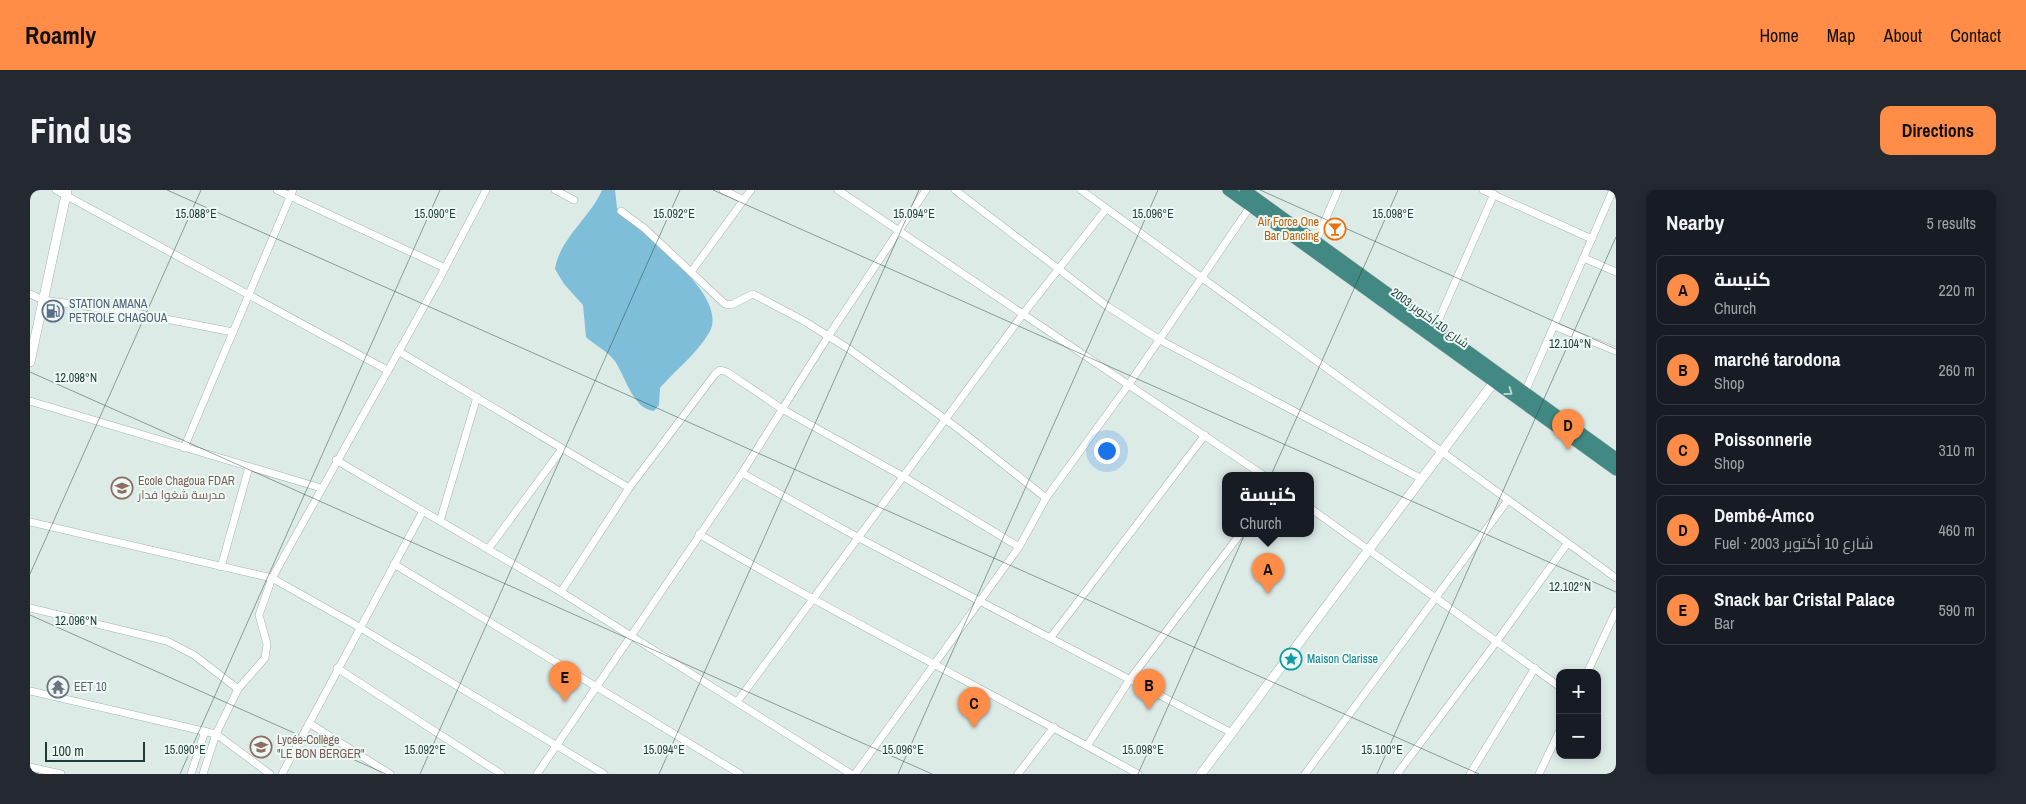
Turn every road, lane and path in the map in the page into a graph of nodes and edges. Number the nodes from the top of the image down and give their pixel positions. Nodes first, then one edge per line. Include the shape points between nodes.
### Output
1 (56, 190) edge
2 (277, 190) edge
3 (486, 190) edge
4 (555, 190) edge
5 (723, 190) edge
6 (751, 190) edge
7 (838, 190) edge
8 (926, 190) edge
9 (955, 190) edge
10 (1081, 190) edge
11 (1228, 190) edge
12 (1245, 190) edge
13 (1338, 190) edge
14 (1483, 190) edge
15 (1613, 190) edge
16 (66, 192) edge
17 (292, 193) edge
18 (1494, 194) junction
19 (574, 200) dead end
20 (744, 200) junction
21 (1253, 202) junction
22 (1106, 209) junction
23 (621, 211) dead end
24 (899, 229) junction
25 (1592, 239) junction
26 (1316, 241) junction
27 (1584, 258) junction
28 (445, 268) junction
29 (1057, 268) junction
30 (691, 272) junction
31 (1616, 272) edge
32 (1203, 277) junction
33 (30, 294) edge
34 (248, 295) junction
35 (43, 300) junction
36 (1023, 314) junction
37 (1554, 326) junction
38 (1436, 328) junction
39 (232, 332) junction
40 (829, 335) junction
41 (1160, 340) junction
42 (398, 351) junction
43 (1616, 351) edge
44 (30, 362) edge
45 (387, 370) junction
46 (1497, 378) junction
47 (1129, 384) junction
48 (1525, 392) junction
49 (477, 396) junction
50 (30, 401) edge
51 (782, 409) junction
52 (946, 419) junction
53 (1205, 435) junction
54 (184, 448) junction
55 (562, 449) junction
56 (1444, 451) junction
57 (1616, 458) edge
58 (336, 460) junction
59 (249, 468) junction
60 (1616, 470) edge
61 (742, 472) junction
62 (1259, 472) edge
63 (904, 476) junction
64 (1422, 479) junction
65 (321, 488) junction
66 (628, 488) junction
67 (1046, 498) junction
68 (1508, 500) junction
69 (423, 510) junction
70 (1314, 511) edge
71 (440, 521) junction
72 (30, 522) edge
73 (699, 534) junction
74 (1238, 537) edge
75 (859, 538) junction
76 (1567, 544) junction
77 (1019, 547) junction
78 (489, 548) junction
79 (1370, 549) junction
80 (394, 564) junction
81 (221, 567) junction
82 (272, 578) junction
83 (1616, 578) edge
84 (561, 592) junction
85 (1436, 597) junction
86 (812, 600) junction
87 (980, 600) junction
88 (30, 608) edge
89 (1616, 611) edge
90 (359, 627) junction
91 (631, 635) junction
92 (1051, 637) junction
93 (1497, 641) junction
94 (934, 663) junction
95 (337, 668) junction
96 (1535, 668) junction
97 (1589, 669) edge
98 (1130, 679) junction
99 (1556, 684) edge
100 (595, 688) junction
101 (238, 689) junction
102 (30, 691) edge
103 (737, 702) junction
104 (309, 723) junction
105 (1054, 727) junction
106 (205, 731) junction
107 (1232, 733) junction
108 (216, 734) junction
109 (1556, 738) edge
110 (557, 744) junction
111 (1087, 746) junction
112 (30, 767) edge
113 (60, 774) edge
114 (191, 774) edge
115 (203, 774) edge
116 (270, 774) edge
117 (282, 774) edge
118 (390, 774) edge
119 (501, 774) edge
120 (537, 774) edge
121 (604, 774) edge
122 (740, 774) edge
123 (851, 774) edge
124 (856, 774) edge
125 (1018, 774) edge
126 (1138, 774) edge
127 (1201, 774) edge
128 (1305, 774) edge
129 (1397, 774) edge
130 (1470, 774) edge
131 (1539, 774) edge

1 - 16 street
2 - 17 street
3 - 28 street
4 - 19 street
5 - 20 street
6 - 20 street
7 - 24 street
8 - 24 street
9 - 29 street
10 - 22 street
11 - 21 highway, شارع 10 أكتوبر 2003
12 - 21 highway, شارع 10 أكتوبر 2003
13 - 26 street
14 - 18 street
15 - 25 street
16 - 34 street
16 - 35 street
17 - 28 street
17 - 34 street
18 - 25 street
18 - 38 street
20 - 30 street
21 - 26 highway, شارع 10 أكتوبر 2003
21 - 32 street
21 - 46 highway, شارع 10 أكتوبر 2003
22 - 29 street
22 - 32 street
23 - 30 street
24 - 36 street
24 - 40 street
25 - 27 street
26 - 38 highway, شارع 10 أكتوبر 2003
27 - 31 street
27 - 37 street
28 - 42 street
29 - 36 street
29 - 41 street
30 - 40 street via 725,304 753,294
32 - 41 street
32 - 56 street
33 - 35 street
34 - 39 street
34 - 45 street
35 - 39 street via 149,315
35 - 44 street
36 - 47 street
36 - 52 street
37 - 43 street
37 - 48 street
38 - 46 highway, شارع 10 أكتوبر 2003
39 - 54 street
40 - 51 street
40 - 52 street
41 - 47 street
41 - 64 street
42 - 45 street
42 - 49 street
45 - 58 street
46 - 48 highway, شارع 10 أكتوبر 2003
46 - 56 street
46 -> 60 highway, شارع 10 أكتوبر 2003
47 - 53 street
47 - 67 street
48 - 57 highway, شارع 10 أكتوبر 2003
49 - 55 street
49 - 71 street
50 - 54 street
51 - 61 street
51 - 63 street
51 - 66 street via 720,370
52 - 63 street
52 - 67 street
53 - 62 street
53 - 92 street
54 - 59 street
55 - 66 street
55 - 78 street
56 - 64 street
56 - 68 street
58 - 65 street
58 - 69 street
59 - 65 street
59 - 81 street
61 - 73 street
61 - 75 street
63 - 75 street
63 - 77 street
64 - 79 street
65 - 82 street
66 - 84 street
67 - 77 street
68 - 76 street
68 - 85 street
69 - 71 street
69 - 80 street
70 - 79 street
71 - 78 street
72 - 81 street
73 - 86 street
73 - 91 street
74 - 98 street
75 - 86 street
75 - 87 street
76 - 83 street
76 - 93 street
77 - 87 street
78 - 84 street
79 - 85 street
79 - 107 street
80 - 90 street
80 - 100 street
81 - 82 street
82 - 90 street
82 - 101 street via 259,615 267,651 260,665
84 - 91 street
85 - 93 street
85 - 128 street
86 - 94 street
86 - 103 street
87 - 92 street
87 - 94 street
88 - 101 street via 167,641 194,656
89 - 97 street
90 - 95 street
90 - 110 street
91 - 100 street
91 - 103 street
92 - 98 street
93 - 96 street
93 - 129 street
94 - 105 street
94 - 124 street
95 - 104 street
95 - 119 street
96 - 99 street
96 - 130 street
98 - 107 street
98 - 111 street
100 - 110 street
100 - 122 street
101 - 108 street
102 - 106 street
103 - 123 street
104 - 117 street
104 - 118 street
105 - 111 street
105 - 125 street
106 - 108 street
106 - 114 street
107 - 127 street
108 - 115 street
108 - 116 street
109 - 131 street
110 - 120 street
110 - 121 street
111 - 126 street
112 - 113 street

